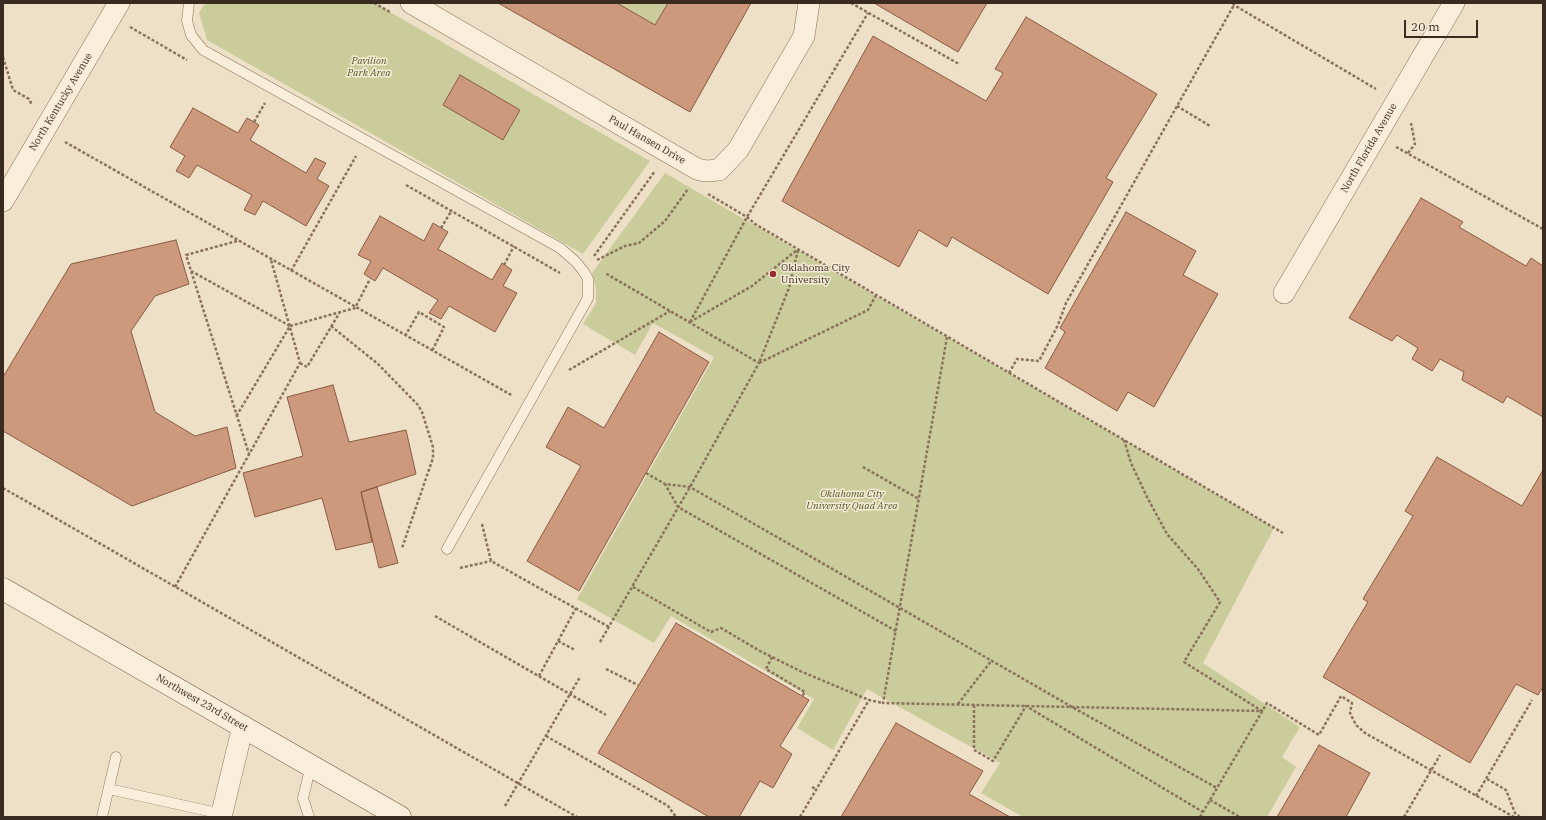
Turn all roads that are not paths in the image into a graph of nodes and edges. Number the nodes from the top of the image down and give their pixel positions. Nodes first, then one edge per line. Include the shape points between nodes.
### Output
1 (119, 3) edge
2 (189, 3) edge
3 (809, 3) edge
4 (1454, 3) edge
5 (403, 9) edge
6 (4, 199) edge
7 (1284, 294) dead end
8 (447, 549) dead end
9 (3, 589) edge
10 (242, 726) junction
11 (116, 757) dead end
12 (311, 765) junction
13 (109, 789) junction
14 (222, 816) edge
15 (102, 817) edge
16 (309, 817) edge
17 (400, 817) edge

1 - 6 street, North Kentucky Avenue
2 - 8 lane via 187,21 191,35 203,50 560,248 587,268 588,298
3 - 5 street, Paul Hansen Drive via 804,36 738,150 719,170 705,171 697,169
4 - 7 street, North Florida Avenue
9 - 10 main road, Northwest 23rd Street
10 - 12 main road, Northwest 23rd Street
10 - 14 street
11 - 13 lane
12 - 16 lane via 303,798
12 - 17 main road, Northwest 23rd Street
13 - 14 lane
13 - 15 lane

